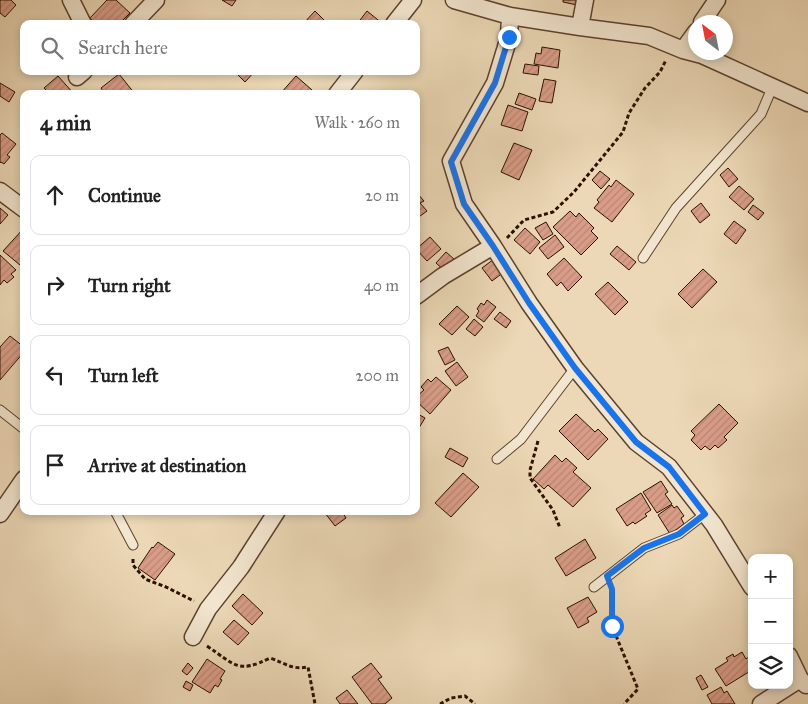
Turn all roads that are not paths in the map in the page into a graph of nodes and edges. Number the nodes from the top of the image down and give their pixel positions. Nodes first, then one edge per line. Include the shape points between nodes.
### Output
1 (71, 0) edge
2 (156, 0) edge
3 (413, 0) edge
4 (454, 0) edge
5 (585, 0) edge
6 (717, 0) edge
7 (707, 15) edge
8 (510, 16) junction
9 (81, 20) edge
10 (137, 20) edge
11 (397, 20) edge
12 (580, 27) junction
13 (688, 39) edge
14 (678, 48) junction
15 (352, 75) edge
16 (772, 88) junction
17 (340, 90) edge
18 (808, 103) edge
19 (0, 191) edge
20 (20, 206) edge
21 (493, 246) junction
22 (643, 258) dead end
23 (420, 293) edge
24 (575, 368) junction
25 (0, 410) edge
26 (20, 426) edge
27 (497, 459) dead end
28 (20, 485) edge
29 (0, 514) edge
30 (705, 514) junction
31 (117, 515) edge
32 (274, 515) edge
33 (133, 545) road end
34 (748, 580) edge
35 (594, 587) dead end
36 (193, 637) road end
37 (793, 663) edge
38 (804, 683) edge
39 (762, 704) edge

1 - 9 street
2 - 10 street
3 - 11 street
4 - 8 street
5 - 12 street
6 - 7 street
8 - 12 street
8 - 21 street via 509,37 495,83 451,162 464,204
12 - 14 street via 649,36
13 - 14 street
14 - 16 street via 702,55
15 - 17 street
16 - 18 street
16 - 22 lane via 761,114 676,208
19 - 20 street
21 - 23 street
21 - 24 street
24 - 27 lane via 540,416
24 - 30 street via 636,442 669,467
25 - 26 lane
28 - 29 street
30 - 34 street
30 - 35 lane via 679,534 644,548
31 - 33 lane
32 - 36 street via 241,567 208,609
37 - 38 street
38 - 39 street

